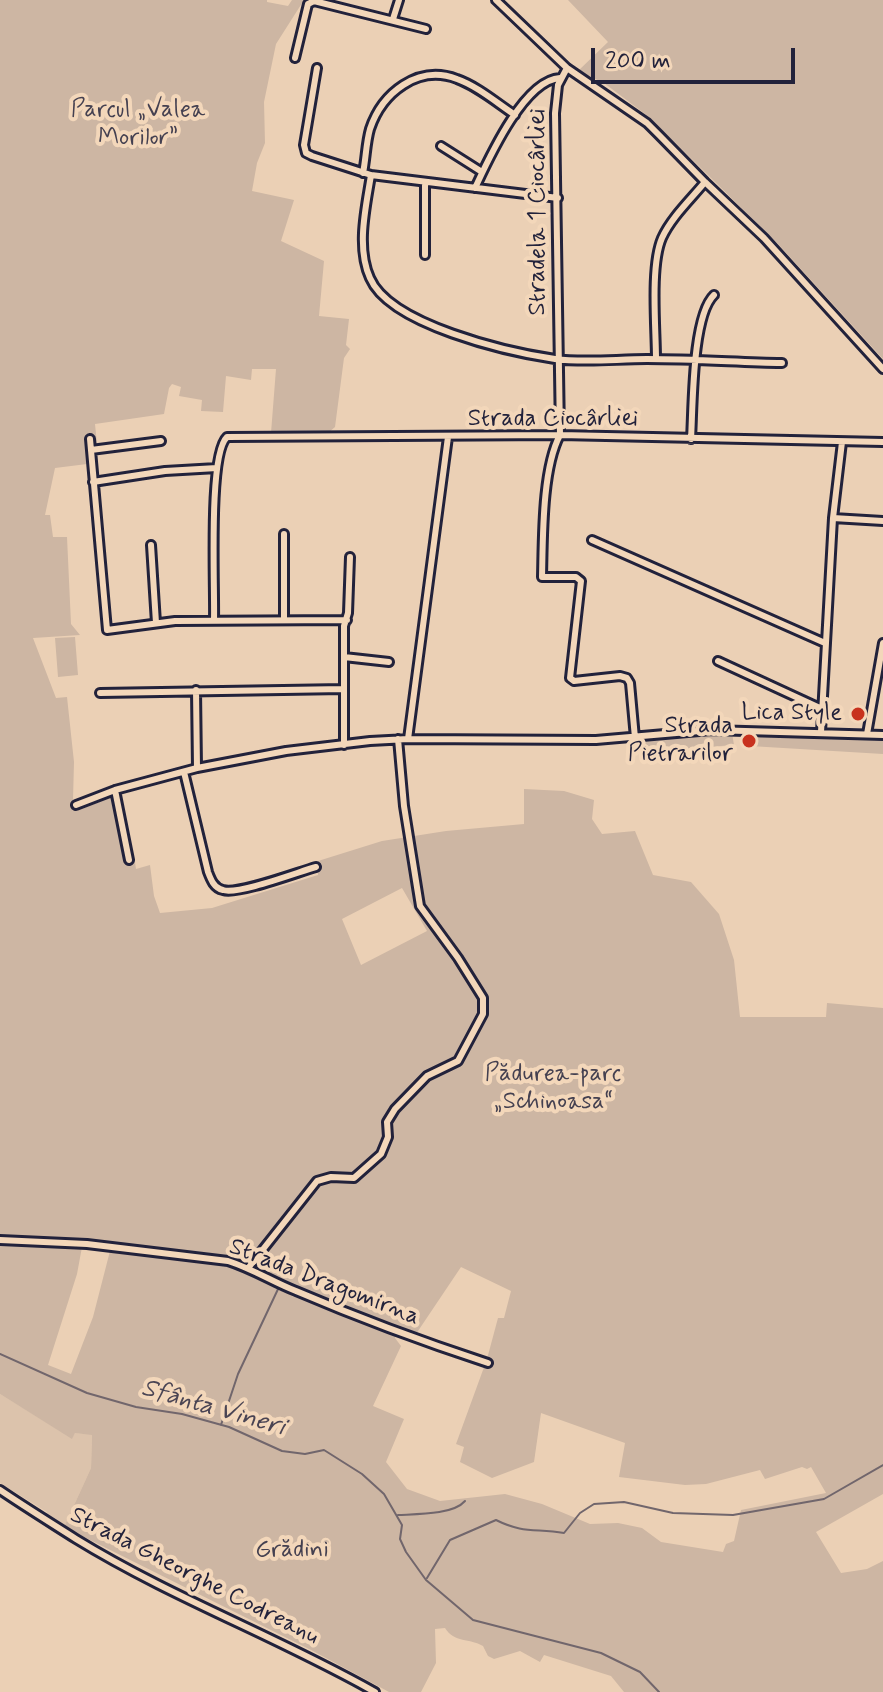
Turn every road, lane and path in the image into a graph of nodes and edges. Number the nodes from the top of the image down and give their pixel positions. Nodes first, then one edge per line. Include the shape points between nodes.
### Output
1 (399, 0) edge
2 (496, 0) edge
3 (329, 2) edge
4 (393, 19) junction
5 (426, 29) dead end
6 (295, 58) dead end
7 (317, 68) dead end
8 (567, 68) junction
9 (560, 78) junction
10 (515, 115) junction
11 (441, 146) dead end
12 (482, 172) junction
13 (363, 173) junction
14 (371, 175) junction
15 (425, 182) junction
16 (705, 182) junction
17 (475, 188) junction
18 (558, 198) junction
19 (425, 255) dead end
20 (714, 295) dead end
21 (557, 359) junction
22 (656, 359) junction
23 (696, 361) junction
24 (782, 363) dead end
25 (883, 369) edge
26 (560, 435) junction
27 (448, 437) junction
28 (90, 439) dead end
29 (691, 439) junction
30 (161, 441) dead end
31 (842, 442) junction
32 (883, 442) edge
33 (91, 450) junction
34 (217, 468) junction
35 (93, 482) junction
36 (833, 518) junction
37 (883, 521) edge
38 (284, 534) dead end
39 (592, 540) dead end
40 (151, 545) dead end
41 (350, 557) dead end
42 (284, 619) junction
43 (214, 620) junction
44 (347, 620) junction
45 (156, 623) junction
46 (825, 643) junction
47 (883, 643) edge
48 (344, 657) junction
49 (718, 661) dead end
50 (389, 662) dead end
51 (344, 689) junction
52 (196, 690) junction
53 (100, 693) dead end
54 (822, 709) junction
55 (821, 732) junction
56 (867, 734) junction
57 (883, 735) edge
58 (635, 738) junction
59 (398, 739) junction
60 (408, 739) junction
61 (344, 745) junction
62 (197, 768) junction
63 (184, 772) junction
64 (115, 790) junction
65 (76, 805) dead end
66 (129, 860) dead end
67 (316, 867) dead end
68 (0, 1240) edge
69 (249, 1267) junction
70 (488, 1363) dead end
71 (0, 1490) edge
72 (375, 1692) edge

1 - 4 street
2 - 8 street
3 - 4 street
3 - 6 street via 308,4
4 - 5 street
7 - 13 street via 306,153
8 - 9 street, Stradela 1 Ciocârliei
8 - 16 street via 647,123
9 - 10 street via 547,80
9 - 18 street, Stradela 1 Ciocârliei via 555,113
10 - 12 street
10 - 13 street via 459,79 410,79 389,97 371,126
11 - 12 street
12 - 17 street
13 - 14 street
14 - 15 street
14 - 21 street via 363,247 378,291 403,312 445,331
15 - 17 street
15 - 19 street
16 - 22 street via 659,248
16 - 25 street via 764,238
17 - 18 street
18 - 21 street, Stradela 1 Ciocârliei
20 - 23 street via 702,318
21 - 22 street
21 - 26 street, Stradela 1 Ciocârliei
22 - 23 street
23 - 24 street
23 - 29 street
26 - 27 street, Strada Ciocârliei
26 - 29 street, Strada Ciocârliei
26 - 58 street, Stradela 1 Ciocârliei via 546,496 542,577 581,581 570,678 627,678
27 - 34 street, Strada Ciocârliei via 232,436 224,438
27 - 60 street
28 - 33 street
29 - 31 street, Strada Ciocârliei
30 - 33 street
31 - 32 street, Strada Ciocârliei
31 - 36 street
33 - 35 street
34 - 35 street
34 - 43 street
35 - 45 street via 107,630
36 - 37 street
36 - 46 street
38 - 42 street
39 - 46 street
40 - 45 street
41 - 44 street
42 - 43 street
42 - 44 street
43 - 45 street
44 - 48 street
46 - 54 street
47 - 56 street
48 - 50 street
48 - 51 street
49 - 54 street
51 - 52 street
51 - 61 street
52 - 53 street
52 - 62 street
54 - 55 street
55 - 56 street
55 - 58 street via 711,730
56 - 57 street
58 - 60 street
59 - 60 street
59 - 61 street
59 - 69 street via 420,906 483,998 483,1014 458,1061 427,1076 395,1109 381,1154 354,1178 317,1181
61 - 62 street
62 - 63 street
63 - 64 street
63 - 67 street via 208,872 219,889 244,889
64 - 65 street
64 - 66 street
68 - 69 street, Strada Dragomirna via 87,1244
69 - 70 street, Strada Dragomirna via 297,1292
71 - 72 street, Strada Gheorghe Codreanu via 74,1538

